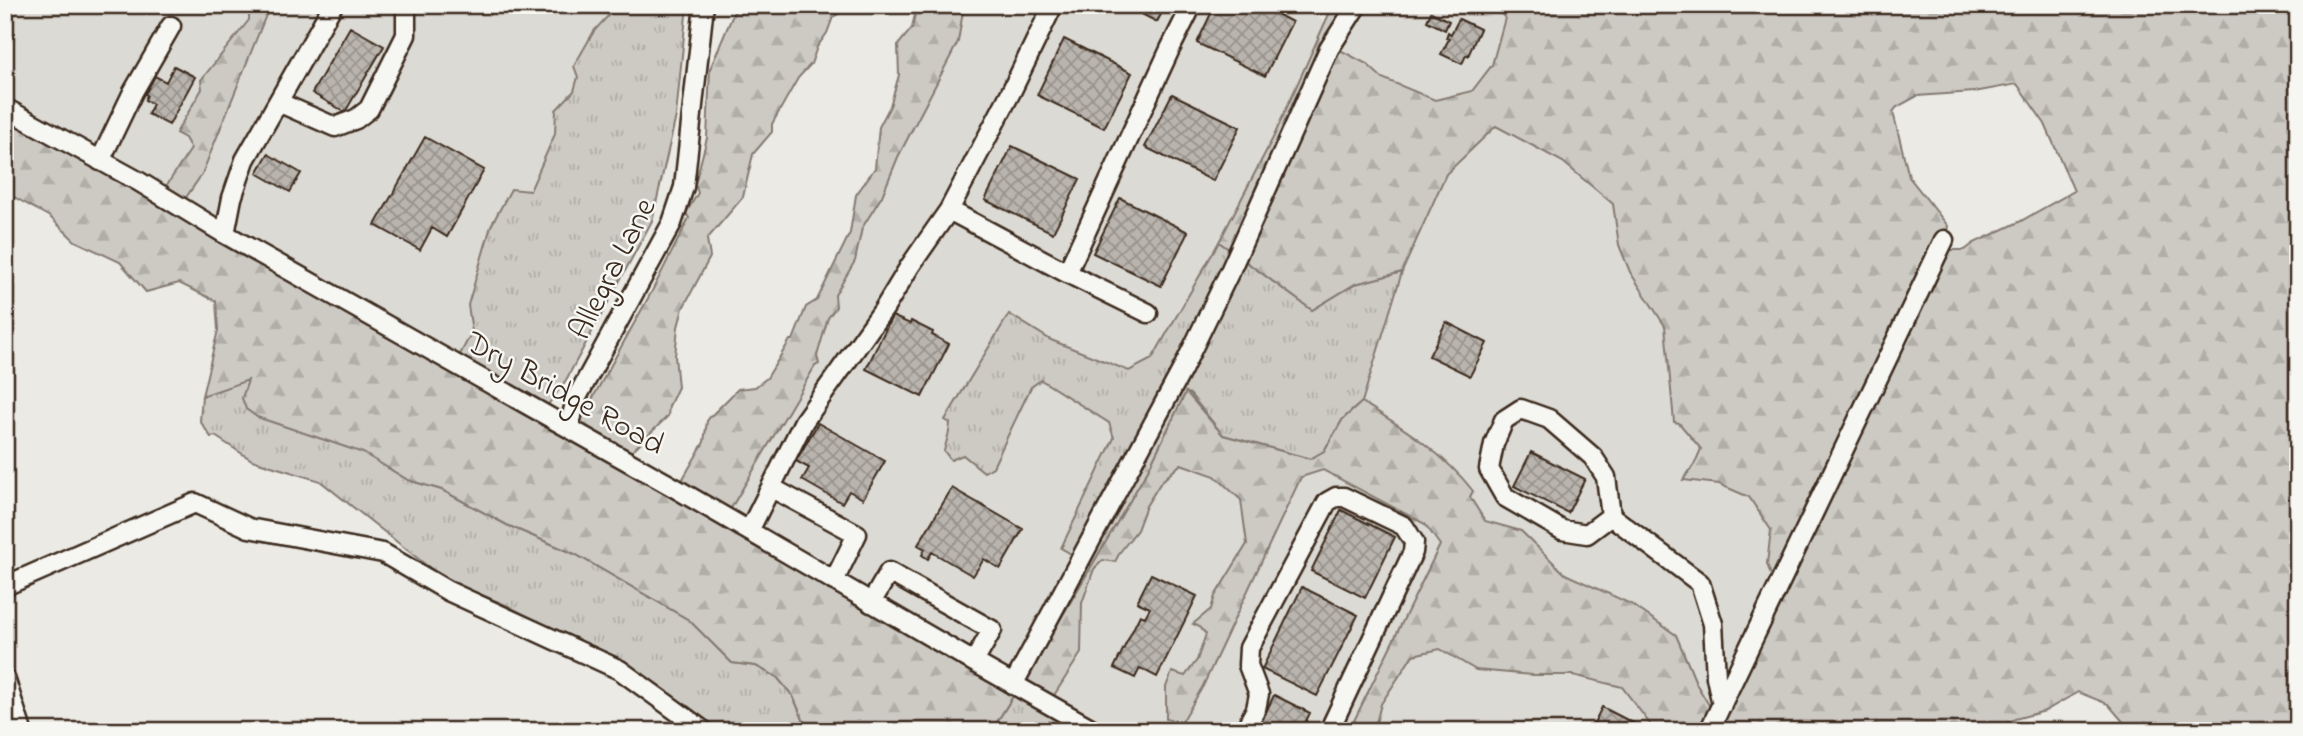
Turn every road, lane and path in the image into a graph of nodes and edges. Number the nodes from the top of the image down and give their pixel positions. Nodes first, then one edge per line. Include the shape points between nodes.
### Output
1 (333, 5) edge
2 (405, 5) edge
3 (704, 5) edge
4 (1053, 5) edge
5 (1192, 5) edge
6 (1357, 5) edge
7 (171, 26) dead end
8 (278, 103) junction
9 (5, 108) edge
10 (100, 161) junction
11 (948, 210) junction
12 (225, 234) junction
13 (1944, 240) dead end
14 (1067, 273) junction
15 (1148, 313) dead end
16 (569, 428) junction
17 (772, 488) junction
18 (1611, 516) junction
19 (749, 531) junction
20 (834, 581) junction
21 (5, 586) edge
22 (871, 603) junction
23 (974, 662) junction
24 (5, 678) edge
25 (1013, 685) junction
26 (1722, 705) junction
27 (22, 731) edge
28 (704, 731) edge
29 (1096, 731) edge
30 (1244, 731) edge
31 (1329, 731) edge
32 (1709, 731) edge

1 - 8 street
2 - 8 street via 406,36 369,109 335,127
3 - 16 street, Allegra Lane via 684,187 672,223 576,399
4 - 11 street
5 - 14 street
6 - 25 street via 1329,49 1182,370
7 - 10 street
8 - 12 street via 245,160
9 - 10 street, Dry Bridge Road
10 - 12 street, Dry Bridge Road
11 - 14 street
11 - 17 street via 804,421
12 - 16 street, Dry Bridge Road
13 - 26 street
14 - 15 street
16 - 19 street, Dry Bridge Road
17 - 19 street
17 - 20 street via 857,534
18 - 18 street via 1587,534 1562,530 1505,497 1489,469 1504,420 1521,409 1549,419 1593,457 1606,477
18 - 26 street via 1700,583 1713,624
19 - 20 street, Dry Bridge Road
20 - 22 street, Dry Bridge Road
21 - 28 street via 195,503 249,528 383,553 448,591 620,670
22 - 23 street, Dry Bridge Road
22 - 23 street via 889,572 992,630
23 - 25 street, Dry Bridge Road
24 - 27 street
25 - 29 street, Dry Bridge Road
26 - 32 street
30 - 31 street via 1259,694 1248,665 1249,648 1326,502 1344,497 1404,526 1414,542

